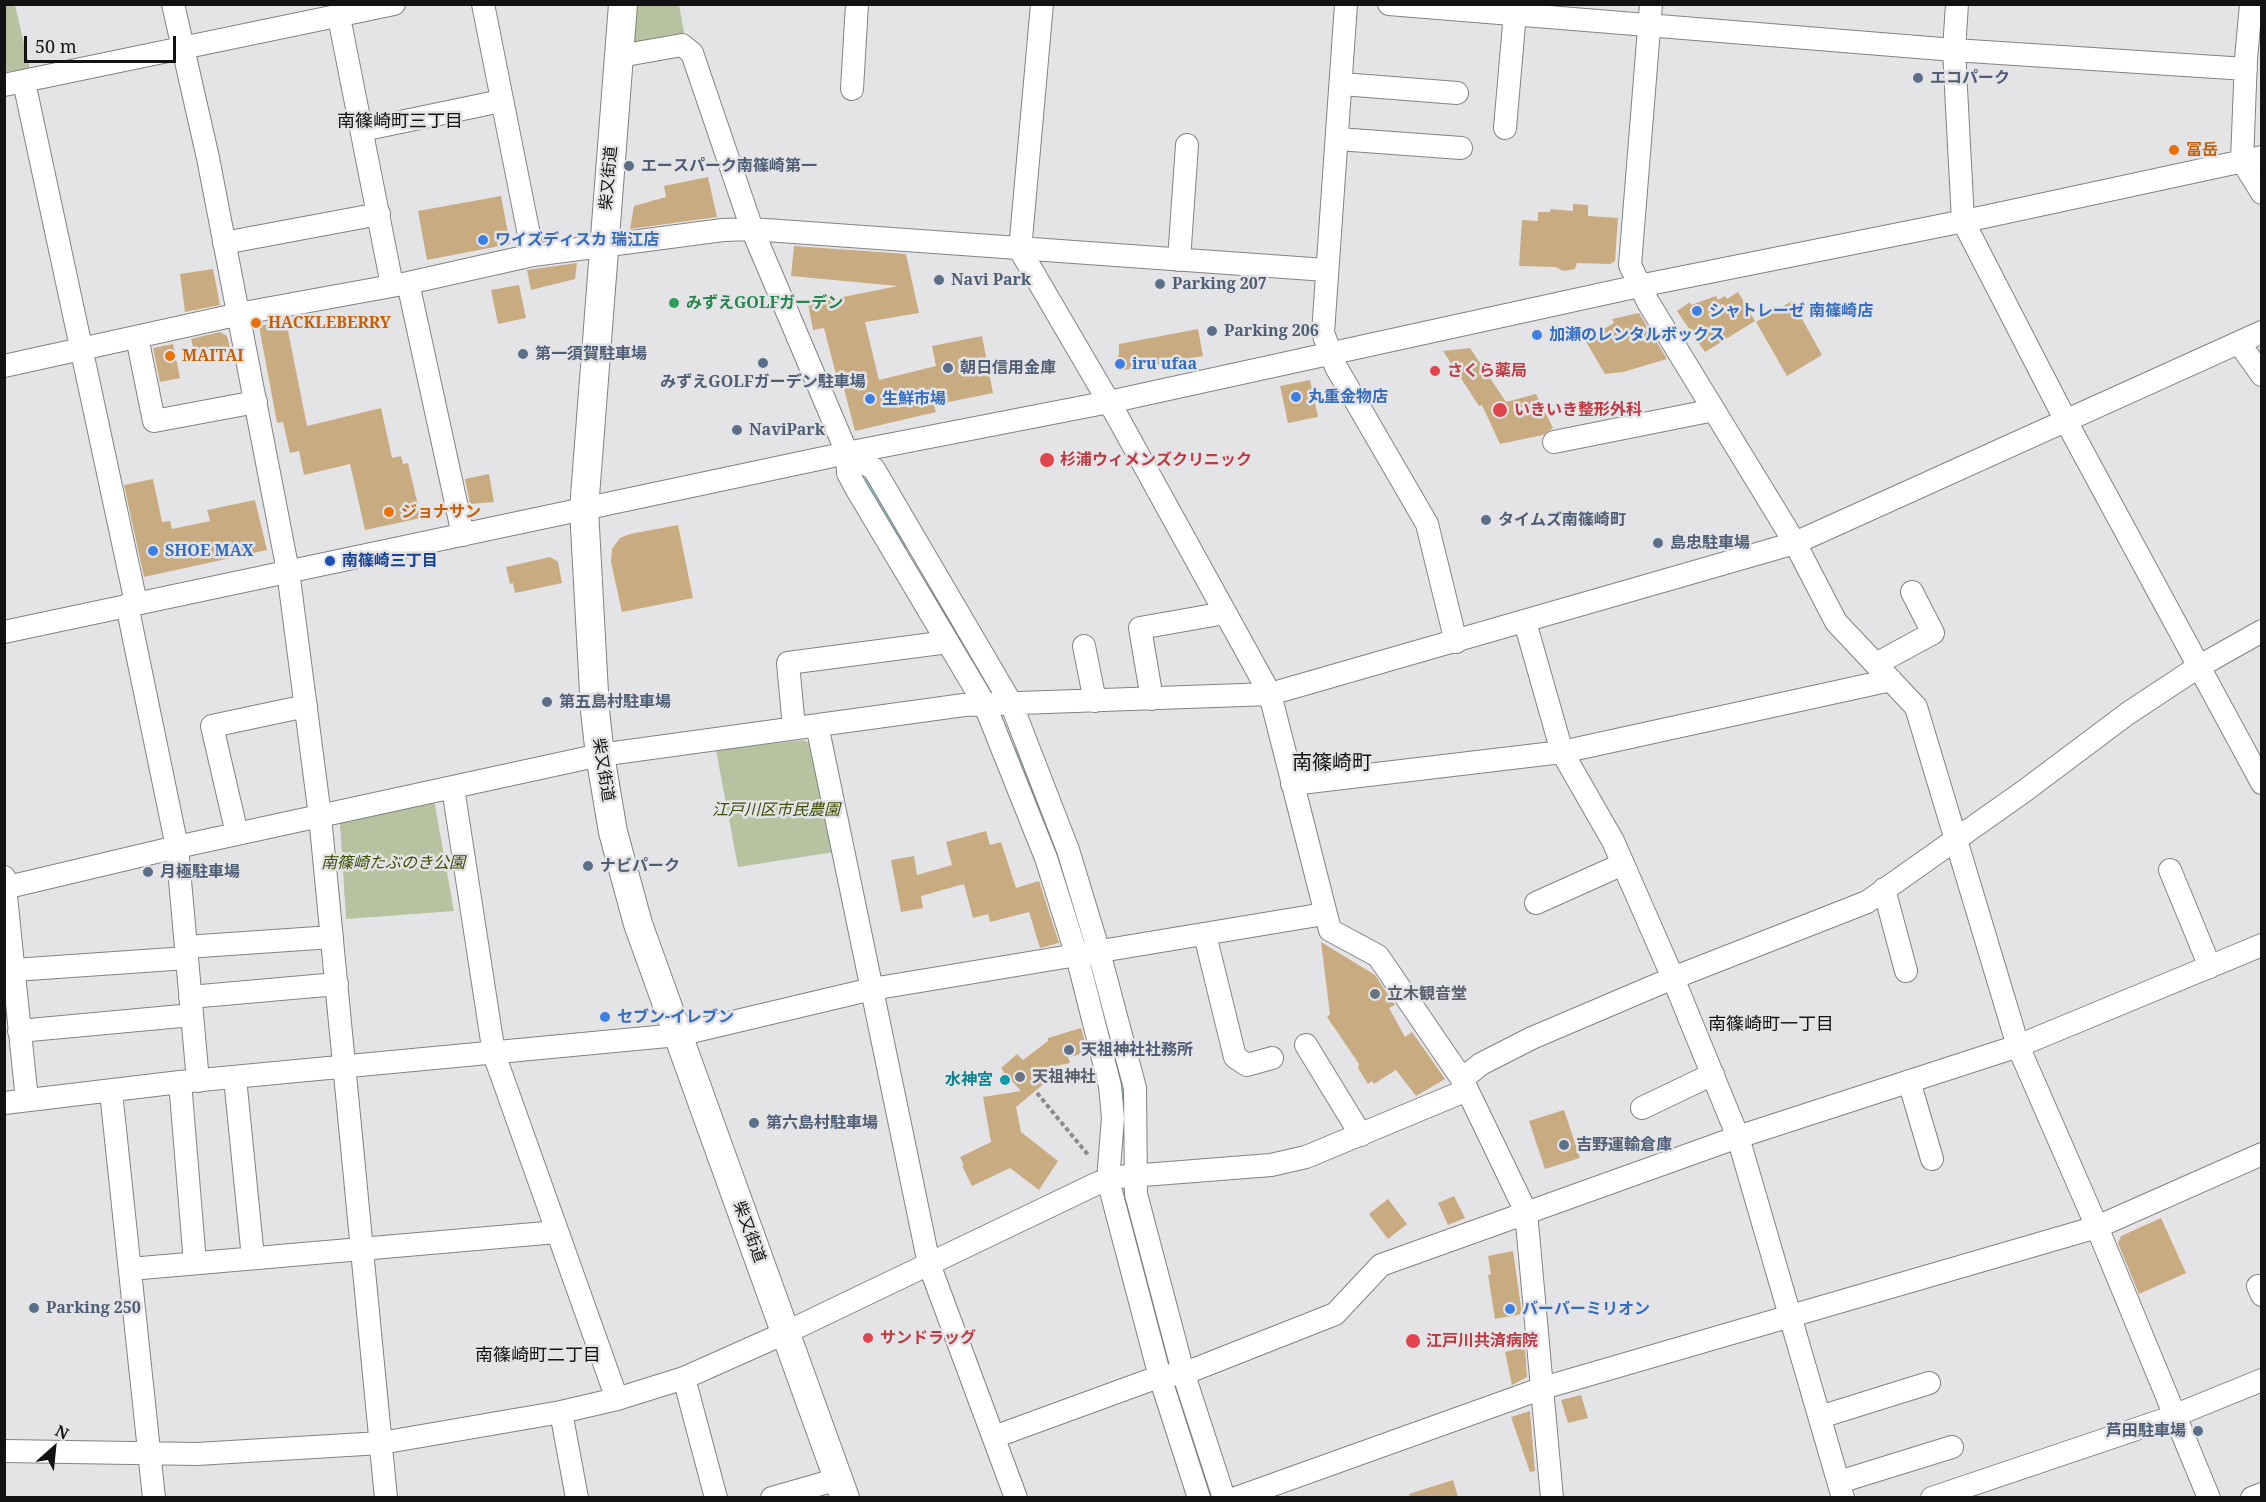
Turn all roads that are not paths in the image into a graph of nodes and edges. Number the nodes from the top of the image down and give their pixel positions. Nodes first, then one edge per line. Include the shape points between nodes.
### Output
1 (173, 4) edge
2 (394, 4) edge
3 (483, 4) edge
4 (623, 4) edge
5 (857, 4) edge
6 (1042, 4) edge
7 (1346, 4) edge
8 (1389, 4) edge
9 (1957, 4) edge
10 (2252, 4) edge
11 (315, 13) edge
12 (1515, 13) junction
13 (1651, 15) edge
14 (339, 17) junction
15 (183, 49) junction
16 (1954, 50) junction
17 (620, 56) junction
18 (2246, 69) junction
19 (14, 84) edge
20 (1342, 84) junction
21 (852, 89) dead end
22 (1457, 93) dead end
23 (501, 101) junction
24 (1505, 128) dead end
25 (362, 130) junction
26 (1338, 139) junction
27 (1187, 144) dead end
28 (1461, 148) dead end
29 (2252, 159) edge
30 (2262, 193) edge
31 (379, 214) junction
32 (1963, 221) junction
33 (752, 229) junction
34 (224, 243) junction
35 (604, 245) junction
36 (1020, 249) junction
37 (533, 255) junction
38 (1179, 260) junction
39 (1326, 270) junction
40 (400, 284) junction
41 (1639, 286) junction
42 (237, 315) junction
43 (2262, 332) edge
44 (137, 337) junction
45 (2239, 343) junction
46 (81, 350) junction
47 (1329, 351) junction
48 (4, 366) edge
49 (2262, 375) edge
50 (256, 402) junction
51 (1109, 402) junction
52 (1714, 410) junction
53 (2066, 421) junction
54 (1554, 441) dead end
55 (847, 453) junction
56 (584, 509) junction
57 (463, 535) junction
58 (1795, 543) junction
59 (288, 571) junction
60 (1912, 592) dead end
61 (131, 604) junction
62 (1225, 613) junction
63 (1525, 622) junction
64 (2262, 631) edge
65 (4, 632) edge
66 (948, 642) junction
67 (1456, 642) junction
68 (1084, 646) dead end
69 (2198, 667) junction
70 (1883, 672) junction
71 (1270, 694) junction
72 (1152, 699) junction
73 (1095, 700) junction
74 (1011, 702) junction
75 (984, 704) junction
76 (306, 706) junction
77 (817, 725) junction
78 (794, 728) junction
79 (1562, 752) junction
80 (600, 755) junction
81 (2262, 783) edge
82 (1292, 784) junction
83 (453, 788) junction
84 (320, 816) junction
85 (237, 834) junction
86 (1953, 838) junction
87 (177, 847) junction
88 (1623, 864) junction
89 (2170, 870) dead end
90 (5, 884) edge
91 (1884, 889) junction
92 (1536, 903) dead end
93 (1324, 914) junction
94 (1205, 935) junction
95 (332, 937) junction
96 (2262, 945) edge
97 (186, 952) junction
98 (1100, 952) junction
99 (1077, 956) junction
100 (2210, 967) junction
101 (14, 970) junction
102 (1906, 971) dead end
103 (1673, 978) junction
104 (337, 984) junction
105 (873, 989) junction
106 (191, 1006) junction
107 (19, 1030) junction
108 (678, 1035) junction
109 (1306, 1045) dead end
110 (2018, 1046) junction
111 (494, 1054) junction
112 (1272, 1058) dead end
113 (346, 1068) junction
114 (1713, 1074) junction
115 (235, 1078) junction
116 (1909, 1081) junction
117 (189, 1082) junction
118 (1464, 1084) junction
119 (111, 1092) junction
120 (27, 1100) junction
121 (4, 1103) edge
122 (1642, 1108) dead end
123 (1360, 1135) junction
124 (1738, 1137) junction
125 (2262, 1154) edge
126 (1932, 1159) dead end
127 (1123, 1177) junction
128 (1526, 1212) junction
129 (2097, 1227) junction
130 (557, 1232) junction
131 (363, 1248) junction
132 (253, 1258) junction
133 (195, 1263) junction
134 (929, 1264) junction
135 (130, 1269) junction
136 (1792, 1318) junction
137 (785, 1333) junction
138 (1171, 1375) junction
139 (684, 1378) junction
140 (2262, 1380) edge
141 (1929, 1383) dead end
142 (1543, 1388) junction
143 (617, 1399) junction
144 (561, 1412) junction
145 (2174, 1416) junction
146 (1820, 1417) junction
147 (994, 1437) junction
148 (381, 1443) junction
149 (1952, 1447) dead end
150 (4, 1451) edge
151 (151, 1451) junction
152 (841, 1488) edge
153 (1841, 1490) edge
154 (2262, 1494) edge
155 (154, 1497) edge
156 (386, 1497) edge
157 (577, 1497) edge
158 (716, 1497) edge
159 (772, 1497) edge
160 (1016, 1497) edge
161 (1199, 1497) edge
162 (1224, 1497) edge
163 (1236, 1497) edge
164 (1552, 1497) edge
165 (1932, 1497) edge
166 (2209, 1497) edge
167 (2252, 1497) edge

1 - 15 street
2 - 14 street
3 - 23 street
4 - 17 main road, 柴又街道
5 - 21 street
6 - 36 street
7 - 20 street
8 - 12 street
9 - 16 street
10 - 18 street
11 - 14 street
11 - 15 street
12 - 13 street
12 - 24 street
13 - 16 street
13 - 41 street via 1630,265
14 - 25 street
15 - 19 street
15 - 34 street
16 - 18 street
16 - 32 street
17 - 33 street via 682,45 692,53
17 - 35 main road, 柴又街道
18 - 29 street
19 - 46 street
20 - 22 street
20 - 26 street
23 - 25 street
23 - 37 street
25 - 31 street
26 - 28 street
26 - 39 street
27 - 38 street
29 - 30 street
29 - 32 street
31 - 34 street
31 - 40 street
32 - 41 street
32 - 53 street
33 - 35 street
33 - 36 street
33 - 55 street
34 - 42 street
35 - 37 street
35 - 56 main road, 柴又街道
36 - 38 street
36 - 51 street
37 - 40 street
38 - 39 street
39 - 47 street via 1323,333
40 - 42 street
40 - 57 street
41 - 47 street
41 - 52 street
42 - 44 street
42 - 50 street
43 - 45 street
44 - 46 street
44 - 50 street via 154,421
45 - 49 street
45 - 53 street
46 - 48 street
46 - 61 street
47 - 51 street
47 - 67 street via 1427,524
50 - 59 street
51 - 55 street
51 - 62 street
52 - 54 street
52 - 58 street
53 - 58 street
53 - 69 street
55 - 56 street
55 - 66 street via 848,473 856,488
55 - 74 street via 874,469
56 - 57 street
56 - 80 main road, 柴又街道
57 - 59 street
58 - 63 street
58 - 70 street via 1836,622
59 - 61 street
59 - 76 street
60 - 70 street via 1933,633
61 - 65 street
61 - 87 street
62 - 71 street
62 - 72 street via 1140,628
63 - 67 street
63 - 79 street
64 - 69 street
66 - 75 street
66 - 78 street via 788,663
67 - 71 street
68 - 73 street
69 - 81 street
69 - 86 street
70 - 79 street
70 - 86 street via 1916,707
71 - 72 street
71 - 82 street
72 - 73 street
73 - 74 street
74 - 75 street
74 - 98 street via 1068,850
75 - 77 street
75 - 99 street via 1046,858
76 - 84 street
76 - 85 street via 212,726
77 - 78 street
77 - 105 street
78 - 80 street
79 - 82 street
79 - 88 street
80 - 83 street
80 - 108 main road, 柴又街道 via 613,832 638,924
82 - 93 street
83 - 84 street
83 - 111 street
84 - 85 street
84 - 95 street
85 - 87 street
86 - 91 street
86 - 110 street
87 - 90 street
87 - 97 street
88 - 92 street
88 - 103 street
89 - 100 street
90 - 101 street
91 - 102 street
91 - 103 street via 1867,902
93 - 94 street
93 - 118 street via 1330,930 1378,956
94 - 98 street
94 - 112 street via 1235,1057 1247,1065
95 - 97 street
95 - 104 street
96 - 100 street
97 - 101 street
97 - 106 street
98 - 99 street
98 - 127 street via 1135,1088 1137,1116
99 - 105 street
99 - 127 street via 1110,1086
100 - 110 street
101 - 107 street
103 - 114 street
103 - 118 street via 1532,1038 1481,1064
104 - 106 street
104 - 113 street
105 - 108 street
105 - 134 street
106 - 107 street
106 - 117 street
107 - 120 street
108 - 111 street
108 - 137 main road, 柴又街道
109 - 123 street
110 - 116 street
110 - 129 street
111 - 113 street
111 - 130 street
113 - 115 street
113 - 131 street
114 - 122 street
114 - 124 street
115 - 117 street
115 - 132 street
116 - 124 street
116 - 126 street
117 - 119 street
117 - 133 street
118 - 123 street
118 - 128 street
119 - 120 street
119 - 135 street
120 - 121 street
123 - 127 street via 1271,1165
124 - 128 street
124 - 136 street
125 - 129 street
127 - 134 street via 1098,1183
127 - 138 street
128 - 138 street via 1381,1265 1335,1314
128 - 142 street
129 - 136 street
129 - 145 street
130 - 131 street
130 - 143 street
131 - 132 street
131 - 148 street
132 - 133 street
133 - 135 street
134 - 137 street
134 - 147 street
135 - 151 street
136 - 142 street
136 - 146 street
137 - 139 street
137 - 152 main road, 柴又街道
138 - 147 street
138 - 161 street
138 - 162 street
139 - 143 street
139 - 158 street
140 - 145 street
141 - 146 street
142 - 163 street
142 - 164 street
143 - 144 street
144 - 148 street
144 - 157 street
145 - 165 street
145 - 166 street
146 - 153 street
147 - 160 street
148 - 151 street via 197,1454
148 - 156 street
149 - 153 street
150 - 151 street
151 - 155 street
152 - 159 street
154 - 167 street

